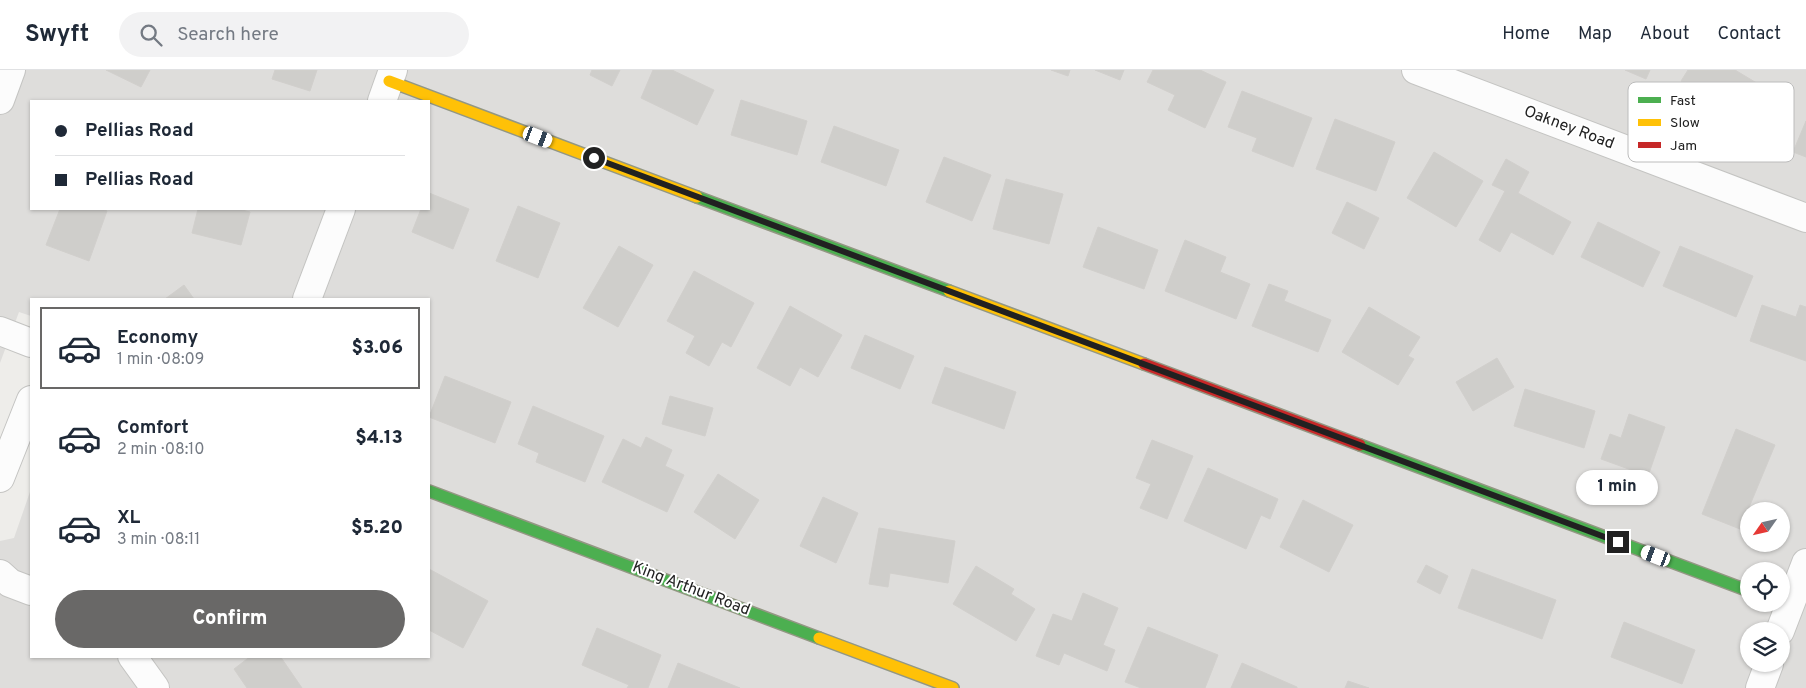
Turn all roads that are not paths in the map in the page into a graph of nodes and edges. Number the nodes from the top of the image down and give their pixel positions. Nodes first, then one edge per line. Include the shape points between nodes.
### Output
1 (11, 70) edge
2 (1416, 70) edge
3 (388, 84) edge
4 (0, 100) edge
5 (1628, 150) edge
6 (1658, 162) edge
7 (341, 210) edge
8 (1806, 218) edge
9 (307, 298) edge
10 (0, 331) edge
11 (30, 343) edge
12 (30, 403) edge
13 (0, 478) edge
14 (430, 491) edge
15 (1806, 563) edge
16 (0, 574) edge
17 (1740, 588) edge
18 (30, 591) edge
19 (1790, 595) edge
20 (133, 658) edge
21 (1765, 672) edge
22 (155, 688) edge
23 (953, 688) edge
24 (1760, 688) edge

1 - 4 street
2 - 5 street, Oakney Road
3 - 17 street
6 - 8 street, Oakney Road
7 - 9 street
10 - 11 street
12 - 13 street
14 - 23 street, King Arthur Road
15 - 19 street
16 - 18 street via 10,583
20 - 22 street
21 - 24 street

